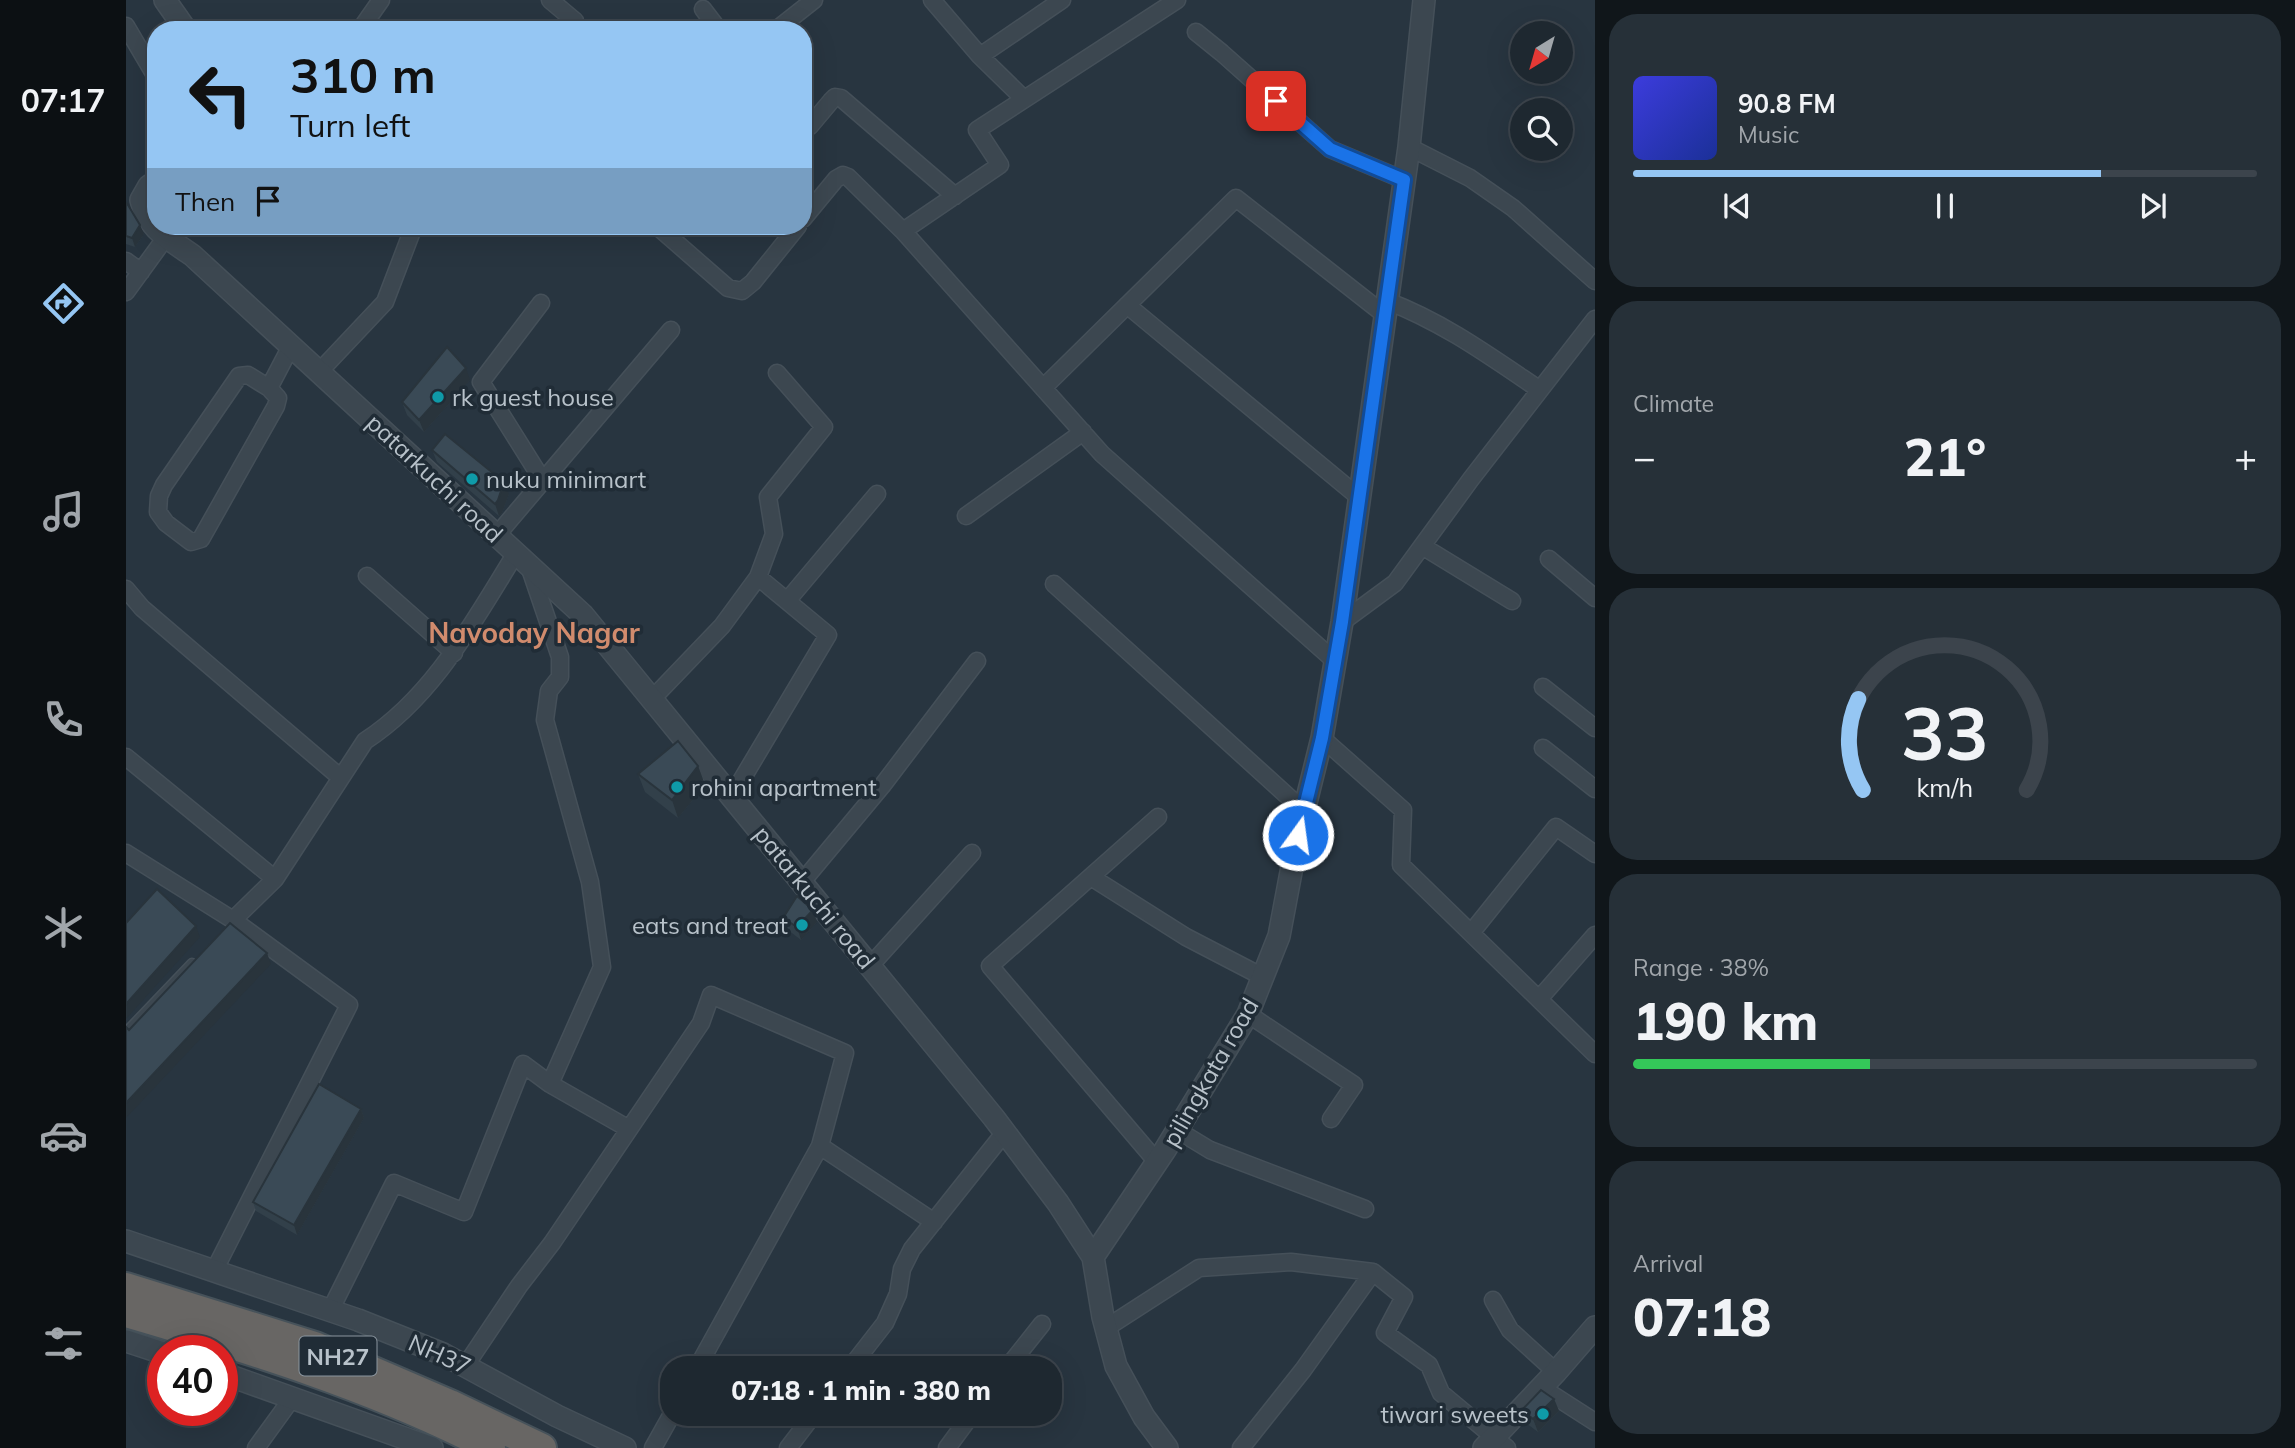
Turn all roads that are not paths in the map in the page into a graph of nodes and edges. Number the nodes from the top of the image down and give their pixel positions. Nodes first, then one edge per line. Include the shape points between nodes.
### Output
1 (165, 0) edge
2 (381, 0) edge
3 (550, 0) edge
4 (814, 0) edge
5 (932, 0) edge
6 (1062, 0) edge
7 (1177, 0) edge
8 (1424, 0) edge
9 (704, 9) dead end
10 (180, 21) edge
11 (366, 21) edge
12 (575, 21) edge
13 (713, 21) edge
14 (787, 21) edge
15 (126, 26) edge
16 (1196, 32) dead end
17 (980, 56) junction
18 (147, 62) edge
19 (1024, 99) junction
20 (812, 124) edge
21 (1409, 147) junction
22 (1404, 180) junction
23 (147, 190) edge
24 (955, 196) junction
25 (812, 208) edge
26 (147, 218) edge
27 (903, 231) junction
28 (163, 235) edge
29 (411, 235) edge
30 (667, 235) edge
31 (791, 235) edge
32 (166, 237) junction
33 (126, 261) edge
34 (141, 272) junction
35 (1595, 281) edge
36 (126, 292) edge
37 (541, 303) dead end
38 (1127, 305) junction
39 (1386, 308) junction
40 (1595, 319) edge
41 (671, 330) dead end
42 (291, 346) junction
43 (319, 372) junction
44 (777, 373) dead end
45 (269, 388) junction
46 (1043, 388) junction
47 (1541, 390) junction
48 (1083, 432) junction
49 (543, 481) junction
50 (877, 494) dead end
51 (1360, 498) junction
52 (966, 516) dead end
53 (497, 535) junction
54 (1422, 546) junction
55 (522, 558) junction
56 (1549, 559) dead end
57 (367, 576) dead end
58 (758, 577) junction
59 (1054, 584) dead end
60 (126, 589) edge
61 (1595, 598) edge
62 (787, 601) junction
63 (1513, 601) dead end
64 (1342, 622) junction
65 (454, 653) junction
66 (977, 660) dead end
67 (1336, 662) junction
68 (1543, 687) dead end
69 (652, 699) junction
70 (1595, 728) edge
71 (1322, 738) junction
72 (1542, 748) dead end
73 (126, 757) edge
74 (341, 778) junction
75 (1595, 789) edge
76 (732, 796) junction
77 (1304, 811) junction
78 (1158, 817) dead end
79 (126, 853) edge
80 (972, 853) dead end
81 (1595, 854) edge
82 (1091, 877) junction
83 (275, 879) junction
84 (802, 882) junction
85 (229, 925) junction
86 (1471, 933) junction
87 (1595, 935) edge
88 (198, 957) edge
89 (870, 966) junction
90 (1264, 977) junction
91 (1539, 999) junction
92 (1248, 1014) junction
93 (126, 1031) edge
94 (1595, 1054) edge
95 (550, 1084) junction
96 (1331, 1119) dead end
97 (629, 1129) junction
98 (1177, 1130) junction
99 (1005, 1132) junction
100 (820, 1146) junction
101 (1157, 1162) junction
102 (1364, 1209) dead end
103 (934, 1222) junction
104 (126, 1241) edge
105 (1093, 1257) junction
106 (214, 1271) junction
107 (1373, 1272) junction
108 (126, 1287) edge
109 (1493, 1300) dead end
110 (330, 1311) junction
111 (126, 1313) edge
112 (1042, 1324) dead end
113 (1595, 1327) edge
114 (1106, 1328) junction
115 (126, 1341) edge
116 (147, 1348) edge
117 (704, 1356) edge
118 (859, 1356) edge
119 (1017, 1356) edge
120 (466, 1365) junction
121 (1549, 1375) junction
122 (238, 1378) edge
123 (293, 1397) junction
124 (1595, 1422) edge
125 (665, 1426) edge
126 (805, 1426) edge
127 (963, 1426) edge
128 (1493, 1441) edge
129 (1161, 1445) edge
130 (256, 1448) edge
131 (432, 1448) edge
132 (491, 1448) edge
133 (542, 1448) edge
134 (625, 1448) edge
135 (653, 1448) edge
136 (788, 1448) edge
137 (947, 1448) edge
138 (1241, 1448) edge
139 (1468, 1448) edge

1 - 10 street
2 - 11 street
3 - 12 street
4 - 14 street
5 - 17 street
6 - 17 street
7 - 19 street
8 - 21 street, pilingkata road
9 - 13 street
15 - 18 street
16 - 22 street via 1330,149
17 - 19 street
19 - 24 street via 977,130 1000,165
20 - 24 street via 835,97 841,97
21 - 22 street, pilingkata road
21 - 35 street via 1470,177 1513,208
22 - 39 street, pilingkata road
23 - 26 street, patarkuchi road via 141,200
24 - 27 street
25 - 27 street via 842,175
27 - 46 street
28 - 32 street, patarkuchi road
29 - 43 street via 385,302
30 - 31 street via 728,288 742,291
32 - 34 street
32 - 42 street, patarkuchi road via 192,255
33 - 34 street
34 - 36 street
37 - 49 street via 481,382
38 - 39 street via 1236,198
38 - 46 street
38 - 51 street
39 - 47 street via 1410,310 1469,341
39 - 51 street, pilingkata road
40 - 47 street
41 - 49 street
42 - 43 street, patarkuchi road
42 - 45 street
43 - 53 street, patarkuchi road
44 - 58 street via 824,427 768,497 774,534
45 - 45 street via 248,375 239,376 164,485 158,512 191,542 201,539 275,406 278,398
46 - 48 street
47 - 54 street
48 - 52 street
48 - 67 street
49 - 53 street
50 - 62 street
51 - 64 street, pilingkata road
53 - 55 street, patarkuchi road
54 - 63 street
54 - 64 street via 1395,583
55 - 65 street
55 - 69 street, patarkuchi road via 583,615
55 - 95 street via 560,657 560,677 550,691 545,720 590,882 602,967
56 - 61 street
57 - 65 street
58 - 62 street
58 - 69 street via 722,626
59 - 77 street
60 - 74 street via 142,608
62 - 76 street via 828,635
64 - 67 street, pilingkata road
65 - 74 street via 420,695 365,741
66 - 84 street
67 - 71 street, pilingkata road
68 - 70 street
69 - 76 street, patarkuchi road
71 - 77 street, pilingkata road
71 - 86 street via 1403,810 1401,865
72 - 75 street
73 - 83 street
74 - 83 street
76 - 84 street, patarkuchi road
77 - 90 street, pilingkata road via 1279,936
78 - 82 street
79 - 85 street
80 - 89 street
81 - 86 street via 1556,827
82 - 90 street via 1186,937
82 - 101 street via 990,966
83 - 85 street
84 - 89 street, patarkuchi road
85 - 106 street via 349,1004
86 - 91 street
87 - 91 street
88 - 93 lane
89 - 99 street, patarkuchi road
90 - 92 street, pilingkata road
91 - 94 street
92 - 96 street via 1354,1085
92 - 98 street, pilingkata road
95 - 97 street
95 - 110 street via 523,1064 464,1212 394,1183
97 - 100 street via 701,1023 711,995 845,1054
97 - 120 street
98 - 101 street, pilingkata road
98 - 102 street via 1210,1150
99 - 103 street
99 - 105 street, patarkuchi road
100 - 103 street
100 - 117 street
101 - 105 street, pilingkata road
103 - 118 street via 902,1269 898,1294 885,1323
104 - 106 street, NH37
105 - 114 street, patarkuchi road
106 - 110 street, NH37
107 - 114 street via 1291,1262 1199,1268
107 - 128 street via 1404,1297 1385,1332 1429,1365 1441,1393
107 - 138 street
108 - 133 highway, NH27 via 315,1346
109 - 121 street via 1510,1331
110 - 120 street, NH37
111 - 132 highway, NH27 via 355,1389
112 - 119 street
113 - 121 street
114 - 129 street, patarkuchi road via 1115,1366
115 - 116 street
120 - 134 street, NH37
121 - 124 street
121 - 128 street
122 - 123 street
123 - 130 street
123 - 131 street
125 - 135 street
126 - 136 street
127 - 137 street
128 - 139 street

